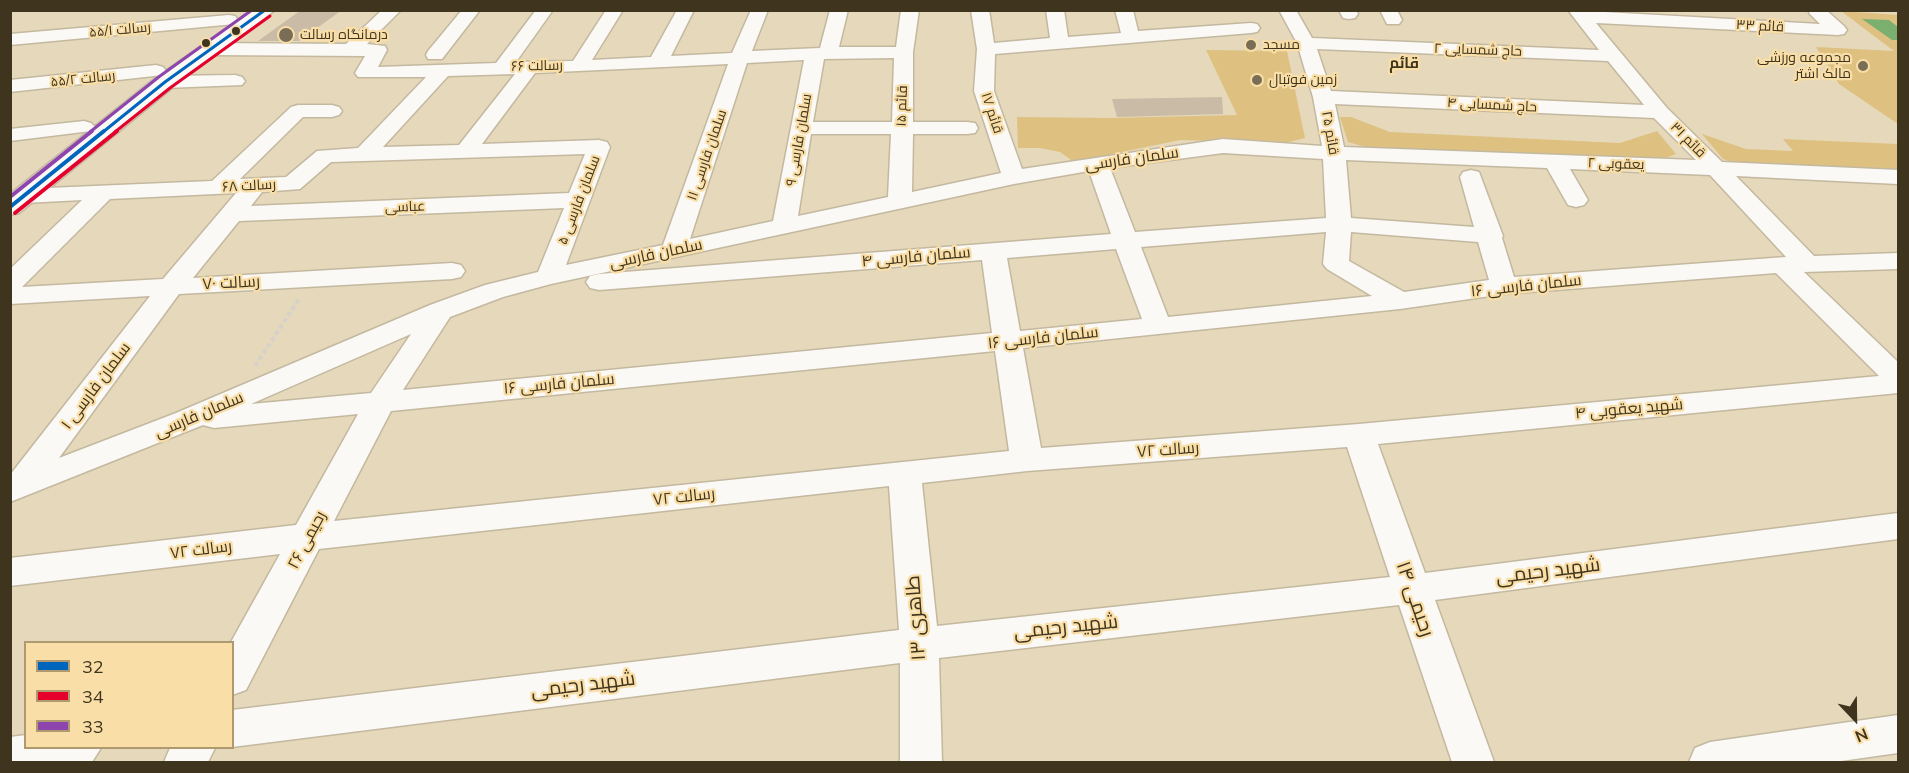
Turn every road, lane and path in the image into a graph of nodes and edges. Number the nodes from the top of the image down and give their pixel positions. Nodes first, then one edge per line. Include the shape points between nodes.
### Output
1 (266, 10) edge
2 (393, 10) edge
3 (472, 10) edge
4 (545, 10) edge
5 (615, 10) edge
6 (686, 10) edge
7 (760, 10) edge
8 (839, 10) edge
9 (910, 10) edge
10 (980, 10) edge
11 (1055, 10) edge
12 (1124, 10) edge
13 (1195, 10) edge
14 (1287, 10) edge
15 (1818, 13) dead end
16 (1580, 14) edge
17 (236, 15) edge
18 (1251, 28) dead end
19 (1206, 32) junction
20 (1131, 38) junction
21 (10, 40) edge
22 (1060, 43) junction
23 (1306, 43) junction
24 (210, 49) junction
25 (986, 49) junction
26 (351, 50) junction
27 (904, 52) junction
28 (821, 53) junction
29 (1615, 56) junction
30 (739, 59) junction
31 (439, 62) junction
32 (658, 62) junction
33 (579, 66) junction
34 (502, 67) junction
35 (530, 67) junction
36 (160, 76) junction
37 (235, 81) dead end
38 (10, 86) edge
39 (1323, 97) junction
40 (333, 111) dead end
41 (1660, 112) junction
42 (84, 127) junction
43 (802, 128) junction
44 (901, 128) junction
45 (967, 128) dead end
46 (10, 135) edge
47 (465, 152) junction
48 (1334, 153) junction
49 (364, 155) junction
50 (1555, 162) junction
51 (1097, 163) junction
52 (1716, 168) junction
53 (1014, 177) junction
54 (1471, 177) dead end
55 (1899, 177) edge
56 (255, 186) junction
57 (219, 187) junction
58 (104, 192) junction
59 (15, 196) edge
60 (579, 200) junction
61 (1576, 200) dead end
62 (900, 202) junction
63 (231, 214) junction
64 (1339, 224) junction
65 (784, 227) junction
66 (1491, 236) junction
67 (1124, 239) junction
68 (674, 250) junction
69 (993, 250) junction
70 (1899, 261) edge
71 (1336, 264) junction
72 (1794, 265) junction
73 (452, 271) dead end
74 (549, 277) junction
75 (313, 279) junction
76 (10, 284) edge
77 (172, 286) junction
78 (1504, 286) junction
79 (494, 291) junction
80 (10, 296) edge
81 (1400, 301) junction
82 (1317, 310) junction
83 (440, 311) junction
84 (1158, 326) junction
85 (1008, 342) junction
86 (1899, 378) edge
87 (1899, 384) edge
88 (231, 401) junction
89 (380, 402) junction
90 (187, 420) junction
91 (1359, 435) junction
92 (1027, 460) junction
93 (905, 473) junction
94 (15, 488) edge
95 (1899, 525) edge
96 (309, 537) junction
97 (10, 572) edge
98 (1410, 589) junction
99 (919, 644) junction
100 (234, 674) edge
101 (234, 729) edge
102 (1899, 734) edge
103 (64, 749) edge
104 (193, 749) edge
105 (10, 756) edge
106 (185, 762) edge
107 (921, 762) edge
108 (1473, 762) edge
109 (1710, 762) edge

1 - 24 main road
2 - 26 street
3 - 31 street
4 - 34 street
5 - 33 street
6 - 32 street
7 - 30 street, سلمان فارسی ۱۱
8 - 28 street, سلمان فارسی ۹
9 - 27 street, قائم ۱۵
10 - 25 street, قائم ۱۷
11 - 22 street
12 - 20 street
13 - 19 street
14 - 23 street, قائم ۲۵
15 - 16 street, قائم ۳۳ via 1838,30
16 - 29 street, قائم ۳۱
17 - 21 street, رسالت ۵۵/۱
17 - 36 main road
18 - 19 street
19 - 20 street
20 - 22 street
22 - 25 street
23 - 29 street, حاج شمسایی ۲
23 - 39 street, قائم ۲۵
24 - 26 street, رسالت ۶۶
24 - 36 main road
25 - 53 street, قائم ۱۷ via 984,91
26 - 31 street, رسالت ۶۶ via 378,51 364,73
27 - 28 street, رسالت ۶۶
27 - 44 street, قائم ۱۵
28 - 30 street, رسالت ۶۶
28 - 43 street, سلمان فارسی ۹
29 - 41 street, قائم ۳۱
30 - 32 street, رسالت ۶۶
30 - 68 street, سلمان فارسی ۱۱
31 - 34 street, رسالت ۶۶
31 - 49 street
32 - 33 street, رسالت ۶۶
33 - 35 street, رسالت ۶۶
34 - 35 street, رسالت ۶۶
35 - 47 street
36 - 37 street, رسالت ۵۵/۲
36 - 38 street, رسالت ۵۵/۲
36 - 42 main road
36 - 59 main road
39 - 41 street, حاج شمسایی ۴
39 - 48 street, قائم ۲۵
40 - 57 street via 298,111
41 - 52 street, قائم ۳۱
42 - 46 street
42 - 59 main road
43 - 44 street
43 - 65 street, سلمان فارسی ۹
44 - 45 street
44 - 62 street, قائم ۱۵
47 - 49 street, رسالت ۶۸
47 - 60 street, سلمان فارسی ۵ via 599,147
48 - 50 street, یعقوبی ۲
48 - 51 street, سلمان فارسی via 1223,146
48 - 64 street, قائم ۲۵
49 - 56 street, رسالت ۶۸ via 325,156 292,184
50 - 52 street, یعقوبی ۲
50 - 61 street
51 - 53 street, سلمان فارسی
51 - 67 street
52 - 55 street, یعقوبی ۲
52 - 72 street, قائم ۳۱
53 - 62 street, سلمان فارسی
54 - 66 street
56 - 57 street, رسالت ۶۸
56 - 63 street, سلمان فارسی ۱
57 - 58 street, رسالت ۶۸
58 - 59 street, رسالت ۶۸
58 - 76 street
60 - 63 street, عباسی
60 - 74 street, سلمان فارسی ۵
62 - 65 street, سلمان فارسی
63 - 77 street, سلمان فارسی ۱
64 - 66 street, سلمان فارسی ۴
64 - 67 street, سلمان فارسی ۴
64 - 71 street, قائم ۲۵
65 - 68 street, سلمان فارسی
66 - 78 street
67 - 69 street, سلمان فارسی ۴
67 - 84 street
68 - 74 street, سلمان فارسی
69 - 79 street, سلمان فارسی ۴
69 - 85 street
70 - 72 street, سلمان فارسی ۱۶
71 - 81 street
71 - 82 street, قائم ۲۵
72 - 78 street, سلمان فارسی ۱۶
72 - 86 street, قائم ۳۱
73 - 75 street, رسالت ۷۰
74 - 79 street, سلمان فارسی
75 - 77 street, رسالت ۷۰
75 - 88 path
77 - 80 street, رسالت ۷۰
77 - 94 street, سلمان فارسی ۱
78 - 81 street, سلمان فارسی ۱۶
79 - 83 street, سلمان فارسی
81 - 82 street, سلمان فارسی ۱۶
82 - 84 street, سلمان فارسی ۱۶
83 - 88 street, سلمان فارسی
83 - 89 street, رحیمی ۲۶
84 - 85 street, سلمان فارسی ۱۶
85 - 89 street, سلمان فارسی ۱۶
85 - 92 street
87 - 91 street, شهید یعقوبی ۴
88 - 90 street, سلمان فارسی
89 - 90 street, سلمان فارسی ۱۶
89 - 96 street, رحیمی ۲۶
90 - 94 street, سلمان فارسی
91 - 92 street, رسالت ۷۲
91 - 98 street, رحیمی ۱۴
92 - 93 street, رسالت ۷۲
93 - 96 street, رسالت ۷۲
93 - 99 street, طاهری ۱۳
95 - 98 street, شهید رحیمی
96 - 97 street, رسالت ۷۲
96 - 100 street, رحیمی ۲۶
98 - 99 street, شهید رحیمی
98 - 108 street, رحیمی ۱۴
99 - 101 street, شهید رحیمی
99 - 107 street, طاهری ۱۳
102 - 109 street
103 - 105 street
104 - 106 street

